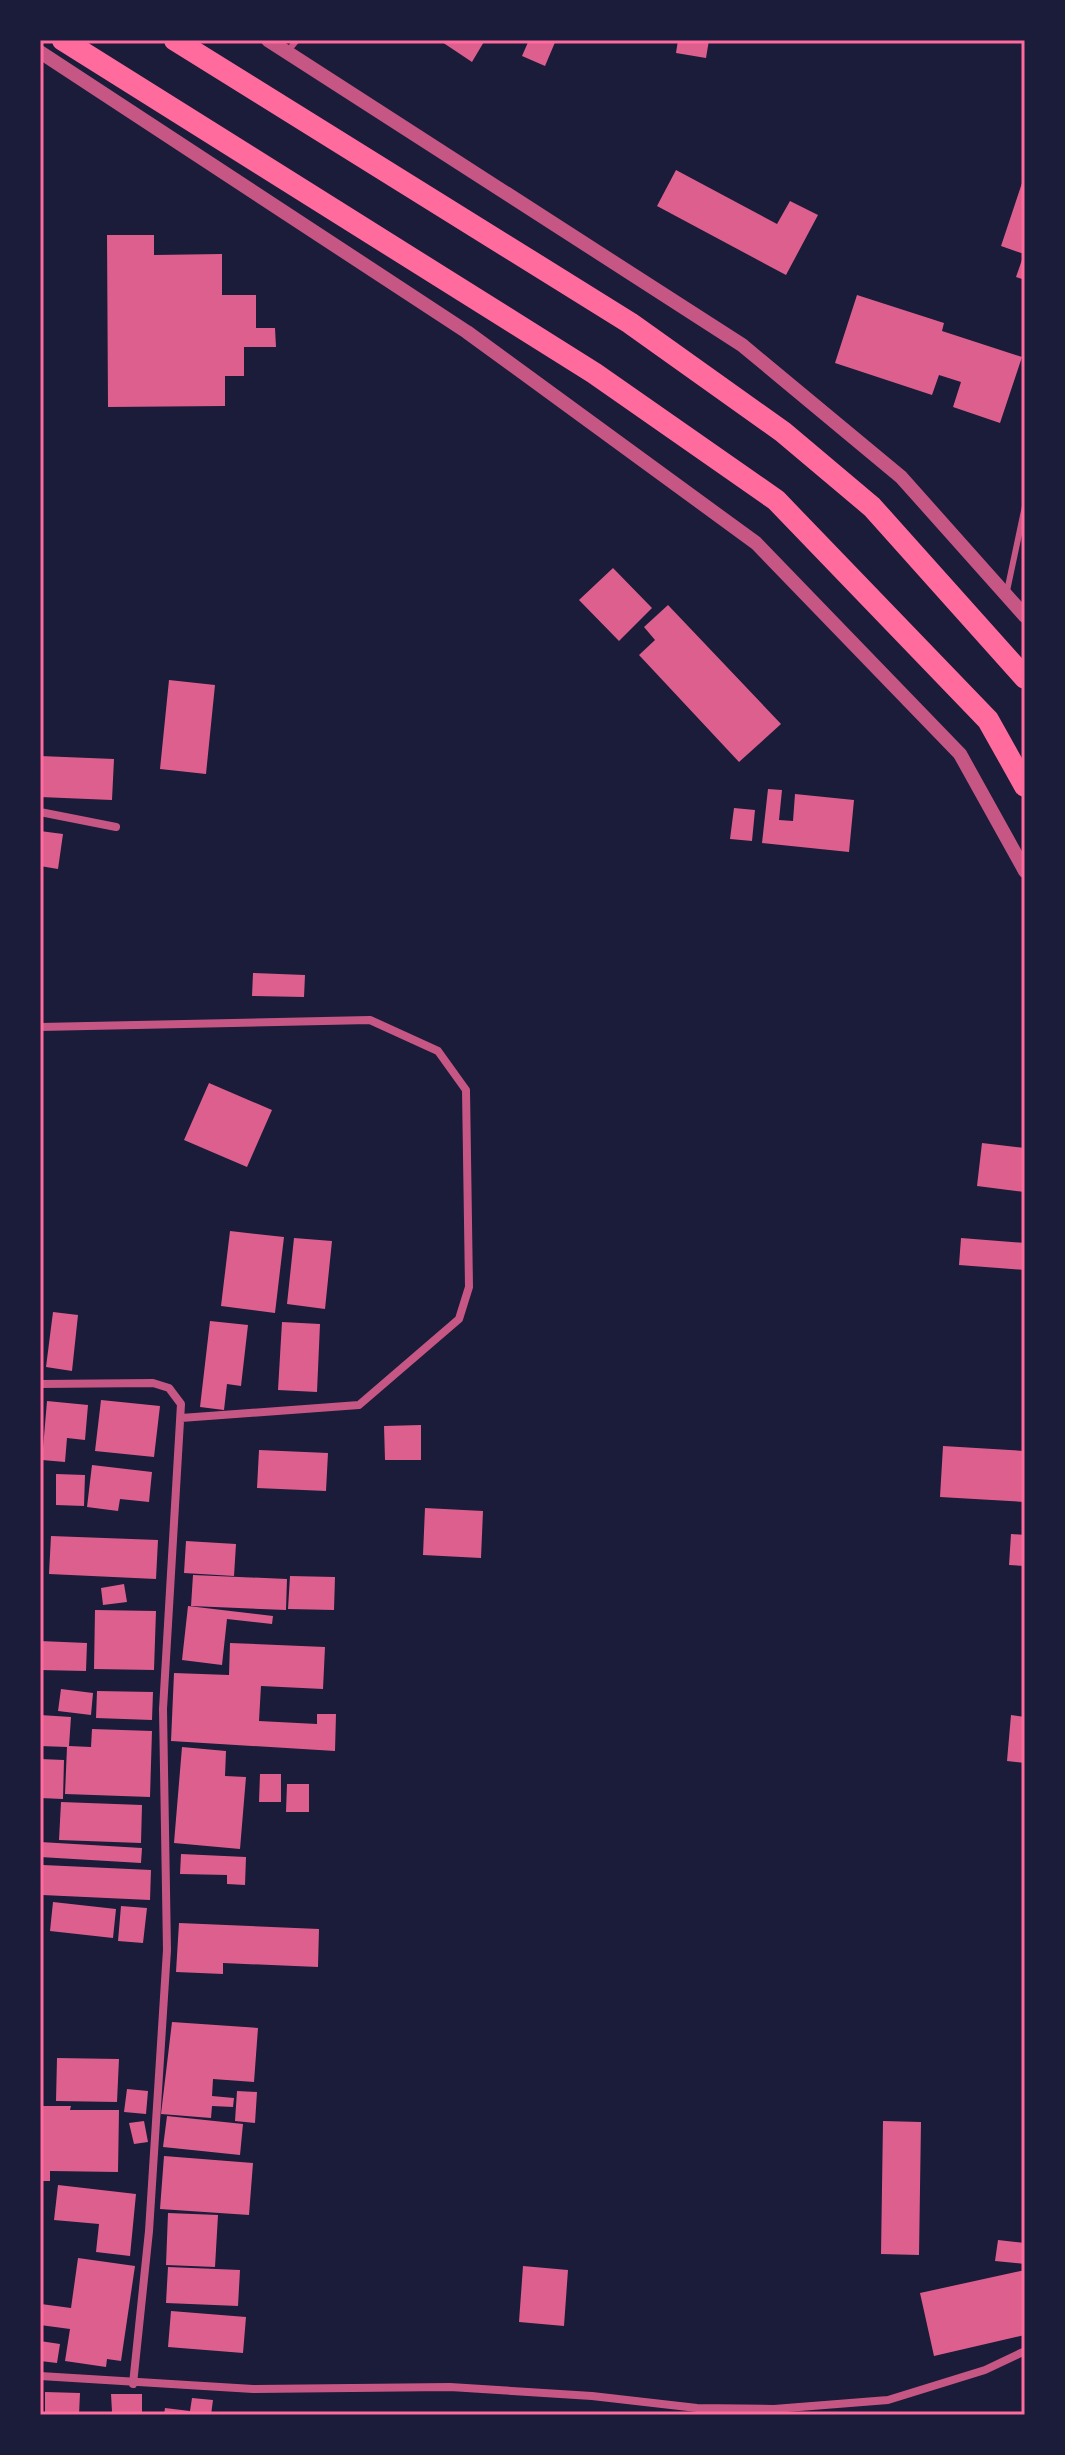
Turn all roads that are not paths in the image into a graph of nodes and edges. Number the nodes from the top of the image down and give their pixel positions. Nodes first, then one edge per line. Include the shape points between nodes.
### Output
1 (63, 40) edge
2 (175, 40) edge
3 (268, 40) edge
4 (297, 40) edge
5 (40, 52) edge
6 (287, 52) junction
7 (1025, 506) edge
8 (1006, 595) junction
9 (1025, 616) edge
10 (1025, 678) edge
11 (1025, 786) edge
12 (40, 812) edge
13 (116, 827) dead end
14 (1025, 871) edge
15 (40, 1027) edge
16 (40, 1384) edge
17 (181, 1418) junction
18 (1025, 2351) edge
19 (40, 2376) edge
20 (133, 2384) junction

1 - 11 highway via 594,373 776,500 988,720
2 - 10 highway via 630,323 783,432 872,507
3 - 6 street
4 - 6 lane
5 - 14 street via 467,332 756,543 960,754
6 - 8 street via 742,345 901,477
7 - 8 lane
8 - 9 street
12 - 13 street
15 - 17 street via 370,1020 438,1051 466,1090 469,1287 459,1319 359,1405
16 - 17 street via 153,1383 178,1396
17 - 20 street via 163,1709 167,1950 149,2231
18 - 20 street via 985,2370 888,2400 774,2409 697,2408 450,2387
19 - 20 street

